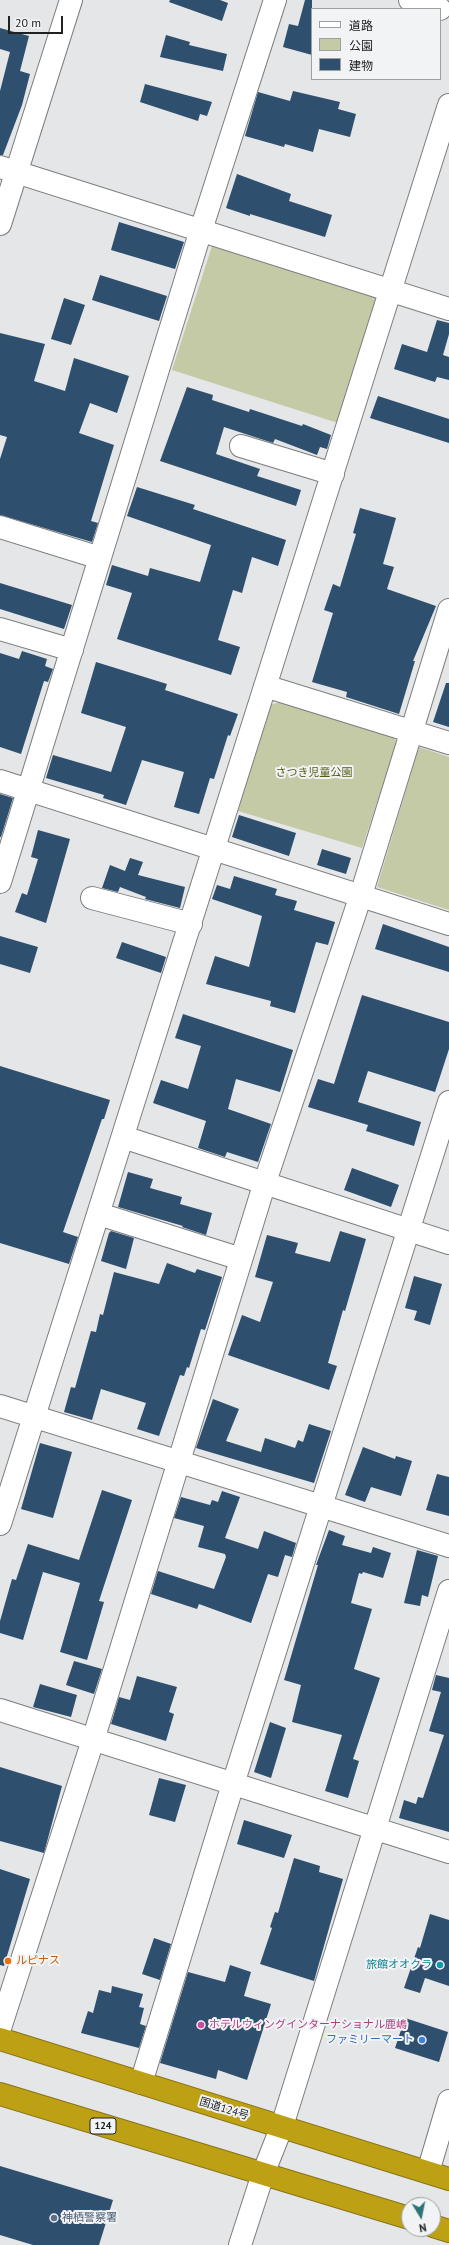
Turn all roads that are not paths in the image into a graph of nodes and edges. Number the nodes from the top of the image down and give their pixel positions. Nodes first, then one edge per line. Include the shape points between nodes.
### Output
1 (71, 0) edge
2 (275, 0) edge
3 (410, 0) edge
4 (437, 8) edge
5 (449, 105) edge
6 (8, 170) edge
7 (0, 224) edge
8 (201, 230) junction
9 (390, 290) junction
10 (449, 309) edge
11 (241, 446) dead end
12 (333, 474) junction
13 (0, 527) edge
14 (100, 558) junction
15 (449, 610) edge
16 (0, 629) edge
17 (72, 650) junction
18 (265, 686) junction
19 (412, 731) junction
20 (449, 743) edge
21 (0, 782) edge
22 (28, 791) junction
23 (214, 850) junction
24 (0, 882) edge
25 (361, 895) junction
26 (92, 898) dead end
27 (190, 924) junction
28 (449, 924) edge
29 (449, 1102) edge
30 (123, 1137) junction
31 (265, 1182) junction
32 (99, 1214) junction
33 (408, 1231) junction
34 (449, 1243) edge
35 (241, 1259) junction
36 (0, 1406) edge
37 (34, 1417) junction
38 (177, 1462) junction
39 (320, 1507) junction
40 (0, 1524) edge
41 (449, 1546) edge
42 (449, 1590) edge
43 (0, 1710) edge
44 (93, 1740) junction
45 (233, 1784) junction
46 (374, 1828) junction
47 (449, 1852) edge
48 (0, 2028) edge
49 (0, 2039) edge
50 (141, 2083) junction
51 (0, 2094) edge
52 (449, 2101) edge
53 (282, 2126) junction
54 (428, 2172) junction
55 (263, 2174) junction
56 (449, 2179) edge
57 (401, 2216) edge
58 (240, 2245) edge

1 - 6 street
2 - 8 street
3 - 4 street
5 - 9 street
6 - 7 street
6 - 8 street
8 - 9 street
8 - 14 street
9 - 10 street
9 - 12 street
11 - 12 street
12 - 18 street
13 - 14 street
14 - 17 street
15 - 19 street
16 - 17 street
17 - 22 street
18 - 19 street
18 - 23 street
19 - 20 street
19 - 25 street
21 - 22 street
22 - 23 street
22 - 24 street
23 - 25 street
23 - 27 street
25 - 28 street
25 - 31 street
26 - 27 street
27 - 30 street
29 - 33 street
30 - 31 street
30 - 32 street
31 - 33 street
31 - 35 street
32 - 35 street
32 - 37 street
33 - 34 street
33 - 39 street
35 - 38 street
36 - 37 street
37 - 38 street
37 - 40 street
38 - 39 street
38 - 44 street
39 - 41 street
39 - 45 street
42 - 46 street
43 - 44 street
44 - 45 street
44 - 48 street
45 - 46 street
45 - 50 street
46 - 47 street
46 - 53 street
49 - 50 highway, 国道124号
50 - 53 highway, 国道124号
51 - 55 highway, 124
52 - 54 street
53 - 54 highway, 国道124号
53 - 55 street
54 - 56 highway, 国道124号
55 - 57 highway, 124
55 - 58 street

